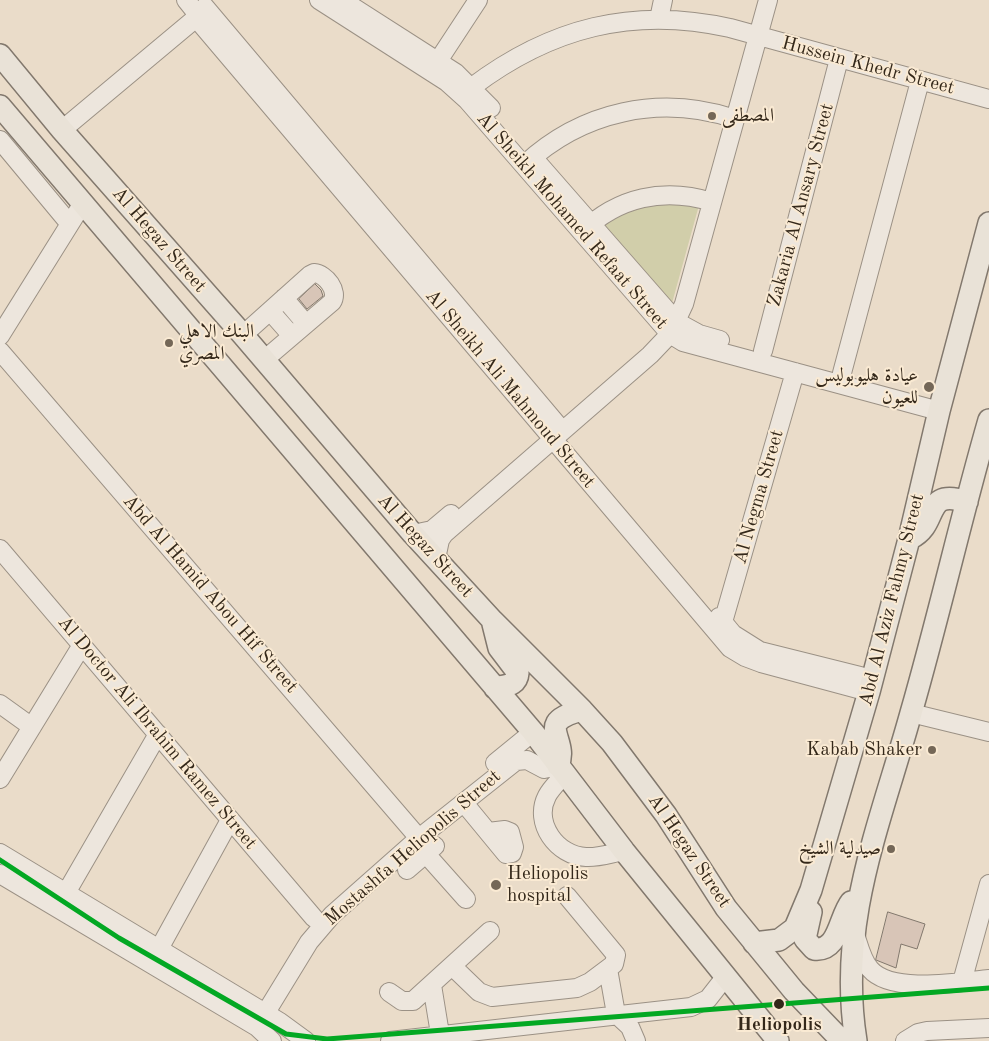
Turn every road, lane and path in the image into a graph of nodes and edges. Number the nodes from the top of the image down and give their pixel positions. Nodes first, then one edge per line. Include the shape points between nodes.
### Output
1 (186, 0) edge
2 (319, 0) edge
3 (343, 0) edge
4 (478, 0) edge
5 (663, 0) edge
6 (756, 0) edge
7 (768, 0) edge
8 (202, 10) edge
9 (659, 19) junction
10 (752, 34) junction
11 (0, 54) edge
12 (839, 59) junction
13 (438, 61) junction
14 (920, 81) junction
15 (472, 87) junction
16 (989, 99) edge
17 (0, 106) edge
18 (729, 117) junction
19 (62, 130) junction
20 (0, 140) edge
21 (528, 161) junction
22 (706, 200) junction
23 (83, 203) junction
24 (70, 223) junction
25 (989, 223) edge
26 (586, 228) junction
27 (284, 298) junction
28 (270, 311) junction
29 (306, 324) junction
30 (670, 324) junction
31 (243, 335) junction
32 (0, 336) edge
33 (292, 336) junction
34 (0, 351) edge
35 (763, 351) junction
36 (264, 360) junction
37 (795, 372) junction
38 (842, 373) junction
39 (941, 406) junction
40 (988, 427) edge
41 (554, 430) junction
42 (967, 502) junction
43 (413, 534) junction
44 (909, 539) junction
45 (1, 551) edge
46 (436, 559) junction
47 (493, 621) junction
48 (723, 622) junction
49 (82, 645) junction
50 (871, 685) junction
51 (495, 688) junction
52 (0, 704) edge
53 (582, 710) junction
54 (911, 713) junction
55 (32, 728) junction
56 (533, 732) junction
57 (989, 732) edge
58 (158, 734) junction
59 (561, 771) junction
60 (0, 779) edge
61 (464, 803) junction
62 (230, 820) junction
63 (488, 832) dead end
64 (425, 844) junction
65 (624, 851) junction
66 (0, 853) edge
67 (407, 870) dead end
68 (0, 874) edge
69 (989, 884) edge
70 (811, 890) junction
71 (66, 893) junction
72 (567, 896) dead end
73 (859, 896) junction
74 (466, 899) dead end
75 (314, 918) junction
76 (853, 929) junction
77 (490, 931) dead end
78 (754, 943) junction
79 (159, 949) junction
80 (452, 966) junction
81 (608, 969) junction
82 (726, 976) junction
83 (989, 980) edge
84 (962, 982) junction
85 (432, 985) junction
86 (389, 992) dead end
87 (616, 1014) junction
88 (257, 1017) junction
89 (989, 1028) edge
90 (762, 1031) edge
91 (440, 1034) junction
92 (511, 1034) edge
93 (272, 1041) edge
94 (306, 1041) edge
95 (390, 1041) edge
96 (636, 1041) edge
97 (778, 1041) edge
98 (842, 1041) edge
99 (856, 1041) edge
100 (905, 1041) edge

1 - 8 street, Al Sheikh Ali Mahmoud Street
2 - 21 street, Al Sheikh Mohamed Refaat Street via 457,91
3 - 13 street, Al Sheikh Mohamed Refaat Street
4 - 13 street
5 - 9 street
6 - 10 street
7 - 10 street
8 - 19 street
8 - 41 street, Al Sheikh Ali Mahmoud Street
9 - 10 street, Hussein Khedr Street via 694,21
9 - 15 street, Hussein Khedr Street via 601,24 546,42 520,54
10 - 12 street, Hussein Khedr Street
10 - 18 street
11 - 19 main road, Al Hegaz Street
12 - 14 street, Hussein Khedr Street
12 - 35 street, Zakaria Al Ansary Street
13 - 15 street, Al Sheikh Mohamed Refaat Street
14 - 16 street, Hussein Khedr Street
14 - 38 street
15 - 21 street, Al Sheikh Mohamed Refaat Street
17 - 23 main road, Al Hegaz Street
18 - 21 street via 679,107 634,109 590,121
18 - 22 street
19 - 31 main road, Al Hegaz Street
20 - 24 street
21 - 26 street, Al Sheikh Mohamed Refaat Street
22 - 26 street via 668,194 634,200
22 - 30 street
23 - 24 street
23 - 51 main road, Al Hegaz Street
24 - 32 street
25 - 39 main road, Abd Al Aziz Fahmy Street
26 - 30 street, Al Sheikh Mohamed Refaat Street
27 - 28 street
27 - 29 street
27 - 29 street via 314,273 323,276 334,289 335,298
28 - 31 street
28 - 33 street
29 - 33 street
30 - 35 street, Al Sheikh Mohamed Refaat Street
30 - 37 street, Al Sheikh Mohamed Refaat Street via 682,342
30 - 41 street
31 - 36 main road, Al Hegaz Street
33 - 36 street
34 - 64 street, Abd Al Hamid Abou Hif Street
35 - 38 street, Al Sheikh Mohamed Refaat Street
36 - 43 main road, Al Hegaz Street
37 - 39 street, Al Sheikh Mohamed Refaat Street
37 - 48 street, Al Negma Street
38 - 39 street, Al Sheikh Mohamed Refaat Street
39 - 44 main road, Abd Al Aziz Fahmy Street
40 - 42 main road
41 - 43 street via 438,526
41 - 46 street via 444,534
41 - 48 street, Al Sheikh Ali Mahmoud Street
41 - 50 street, Al Sheikh Ali Mahmoud Street via 730,648 761,663
42 - 44 main road via 942,499 921,531
42 - 54 main road
43 - 46 main road, Al Hegaz Street
44 - 50 main road, Abd Al Aziz Fahmy Street
45 - 49 street, Al Doctor Ali Ibrahim Ramez Street
46 - 47 main road, Al Hegaz Street
47 - 51 main road via 496,640 518,673 513,684
47 - 53 main road, Al Hegaz Street
48 - 50 street, Al Sheikh Ali Mahmoud Street via 740,639 760,651
49 - 55 street
49 - 58 street, Al Doctor Ali Ibrahim Ramez Street
50 - 70 main road, Abd Al Aziz Fahmy Street
51 - 56 main road, Al Hegaz Street
52 - 55 street
53 - 59 main road via 563,715 556,723
53 - 78 main road, Al Hegaz Street via 640,778 726,908
54 - 57 street
54 - 73 main road
55 - 60 street
56 - 59 main road, Al Hegaz Street
56 - 64 street, Mostashfa Heliopolis Street
58 - 62 street, Al Doctor Ali Ibrahim Ramez Street
58 - 71 street
59 - 61 street, Mostashfa Heliopolis Street via 544,769 527,760 516,761
59 - 65 main road, Al Hegaz Street
59 - 65 street via 544,807 544,820 554,842 563,850 586,858
61 - 63 street
61 - 64 street, Mostashfa Heliopolis Street
62 - 75 street, Al Doctor Ali Ibrahim Ramez Street
62 - 79 street
64 - 67 street
64 - 74 street, Abd Al Hamid Abou Hif Street
64 - 75 street, Mostashfa Heliopolis Street
64 - 88 street, Mostashfa Heliopolis Street via 320,928
65 - 82 main road, Al Hegaz Street
66 - 71 street
68 - 88 street
69 - 84 street
70 - 73 main road via 812,907 805,939 814,949 827,948 847,907
70 - 78 main road, Abd Al Aziz Fahmy Street via 800,920 788,935 779,940
71 - 79 street
72 - 81 street via 613,950 616,960
73 - 76 main road
75 - 88 street, Mostashfa Heliopolis Street via 294,945
76 - 84 street via 867,965 886,981 897,984
76 - 99 main road via 850,967
77 - 80 street
78 - 98 main road, Al Hegaz Street
79 - 88 street
80 - 81 street via 479,992 492,997 577,988
80 - 85 street
81 - 87 street
82 - 87 street via 715,992 700,1004
82 - 90 main road, Al Hegaz Street
83 - 84 street
85 - 86 street via 418,998 407,1002
85 - 91 street
87 - 92 street
87 - 96 street via 630,1028
88 - 93 street
88 - 94 street
89 - 100 street via 927,1031
90 - 97 main road, Al Hegaz Street
91 - 92 street
91 - 95 street

